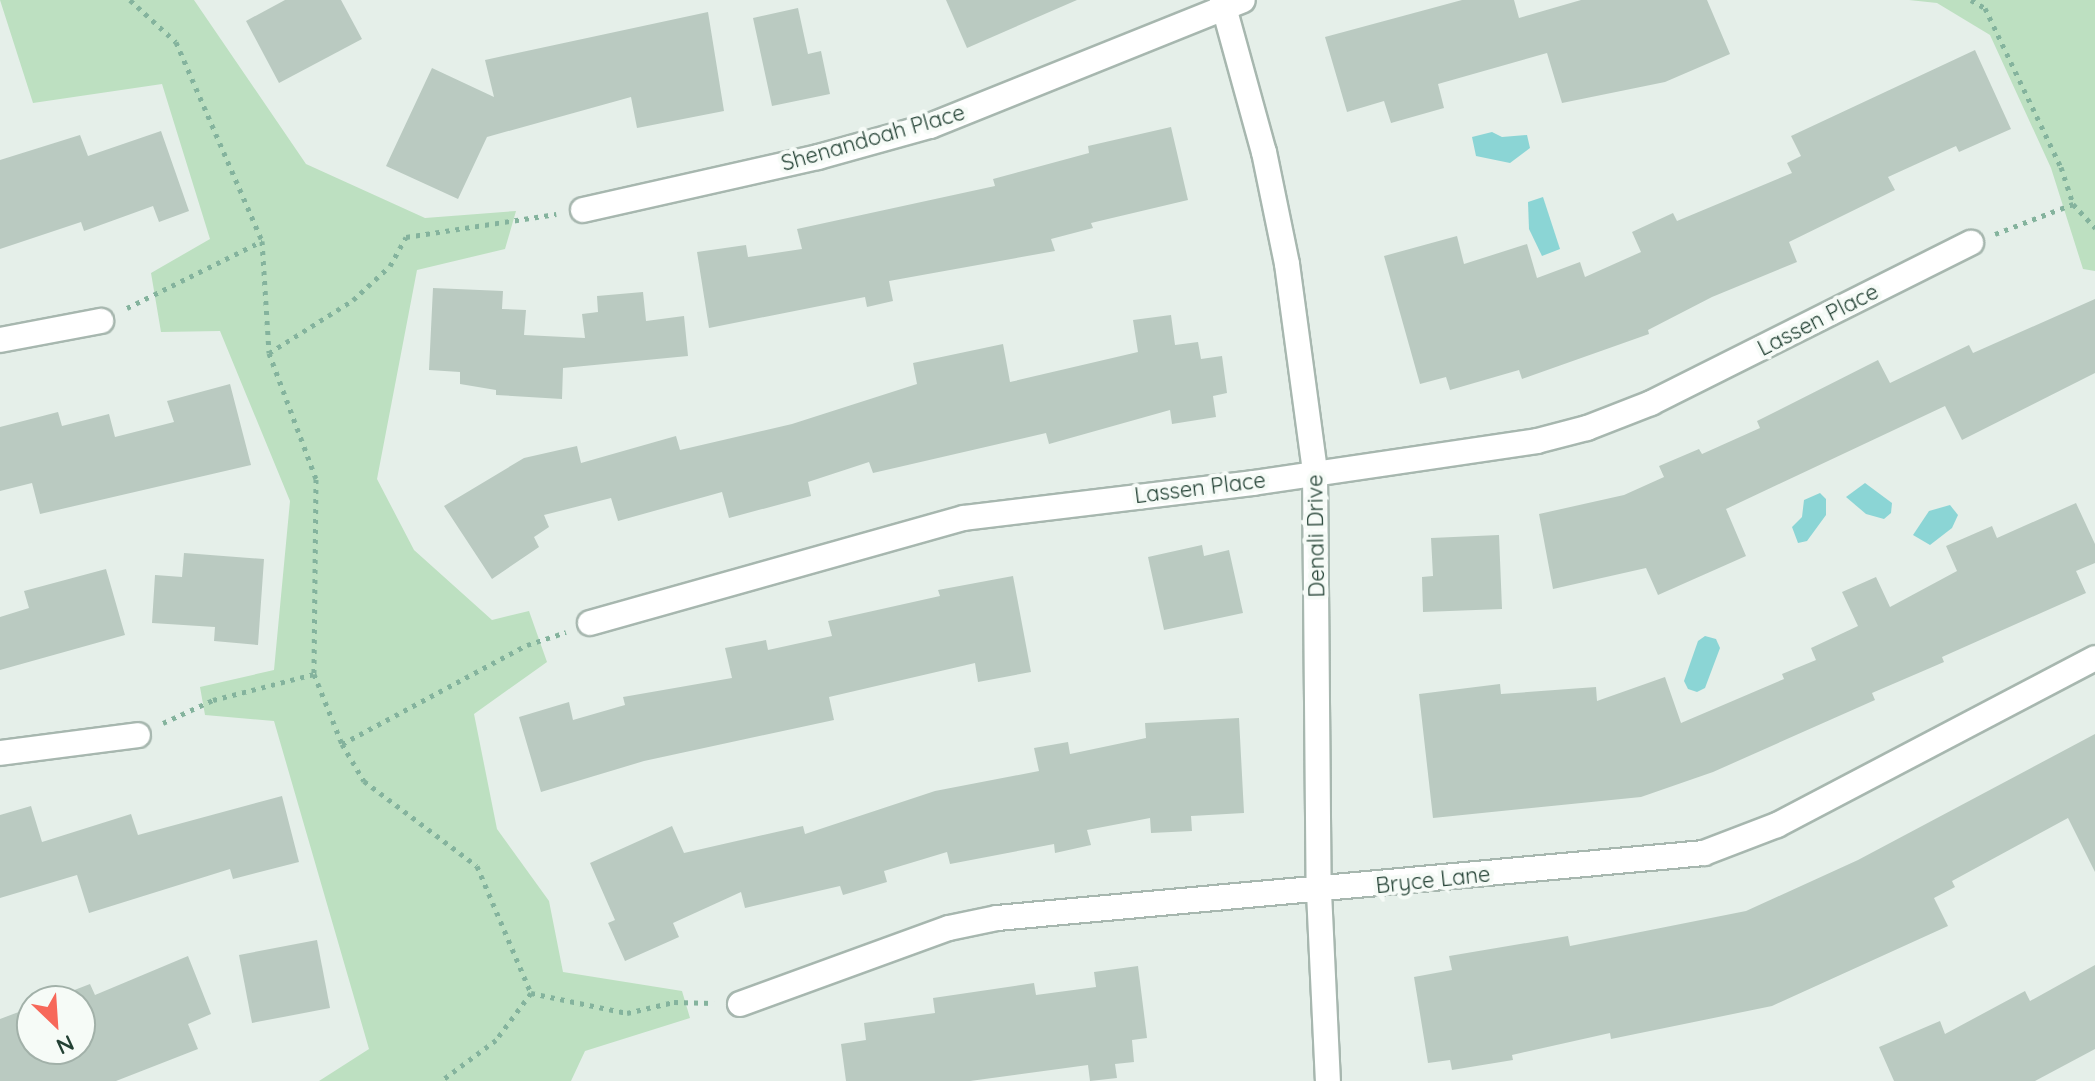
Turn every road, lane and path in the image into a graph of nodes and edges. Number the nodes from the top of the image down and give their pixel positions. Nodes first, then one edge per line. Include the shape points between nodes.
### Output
1 (130, 0) edge
2 (1971, 0) edge
3 (1230, 3) edge
4 (2073, 204) junction
5 (583, 210) joint
6 (2095, 228) edge
7 (262, 241) junction
8 (1971, 243) joint
9 (101, 321) joint
10 (0, 340) edge
11 (269, 353) junction
12 (1315, 472) junction
13 (590, 623) joint
14 (2095, 658) edge
15 (314, 674) junction
16 (138, 735) joint
17 (342, 744) junction
18 (0, 753) edge
19 (1319, 892) junction
20 (531, 993) junction
21 (740, 1004) joint
22 (441, 1081) edge
23 (1328, 1081) edge

1 - 7 path via 176,42
2 - 4 path via 1985,8 2016,68
3 - 5 street, Shenandoah Place via 930,126
3 - 12 street, Denali Drive via 1287,264
4 - 6 path
4 - 8 path
5 - 11 path via 406,237 390,266 353,300
7 - 9 path
7 - 11 path
8 - 12 street, Lassen Place via 1651,403 1587,428 1537,441
9 - 10 street
11 - 15 path via 316,479
12 - 13 street, Lassen Place via 964,518
12 - 19 street, Denali Drive
13 - 17 path via 527,645
14 - 19 street, Bryce Lane via 1777,825 1704,853
15 - 16 path via 213,700
15 - 17 path
16 - 18 street
17 - 20 path via 364,781 477,866
19 - 21 street, Bryce Lane via 997,918 949,928
19 - 23 street, Denali Drive
20 - 21 path via 627,1013 674,1002
20 - 22 path via 496,1040

